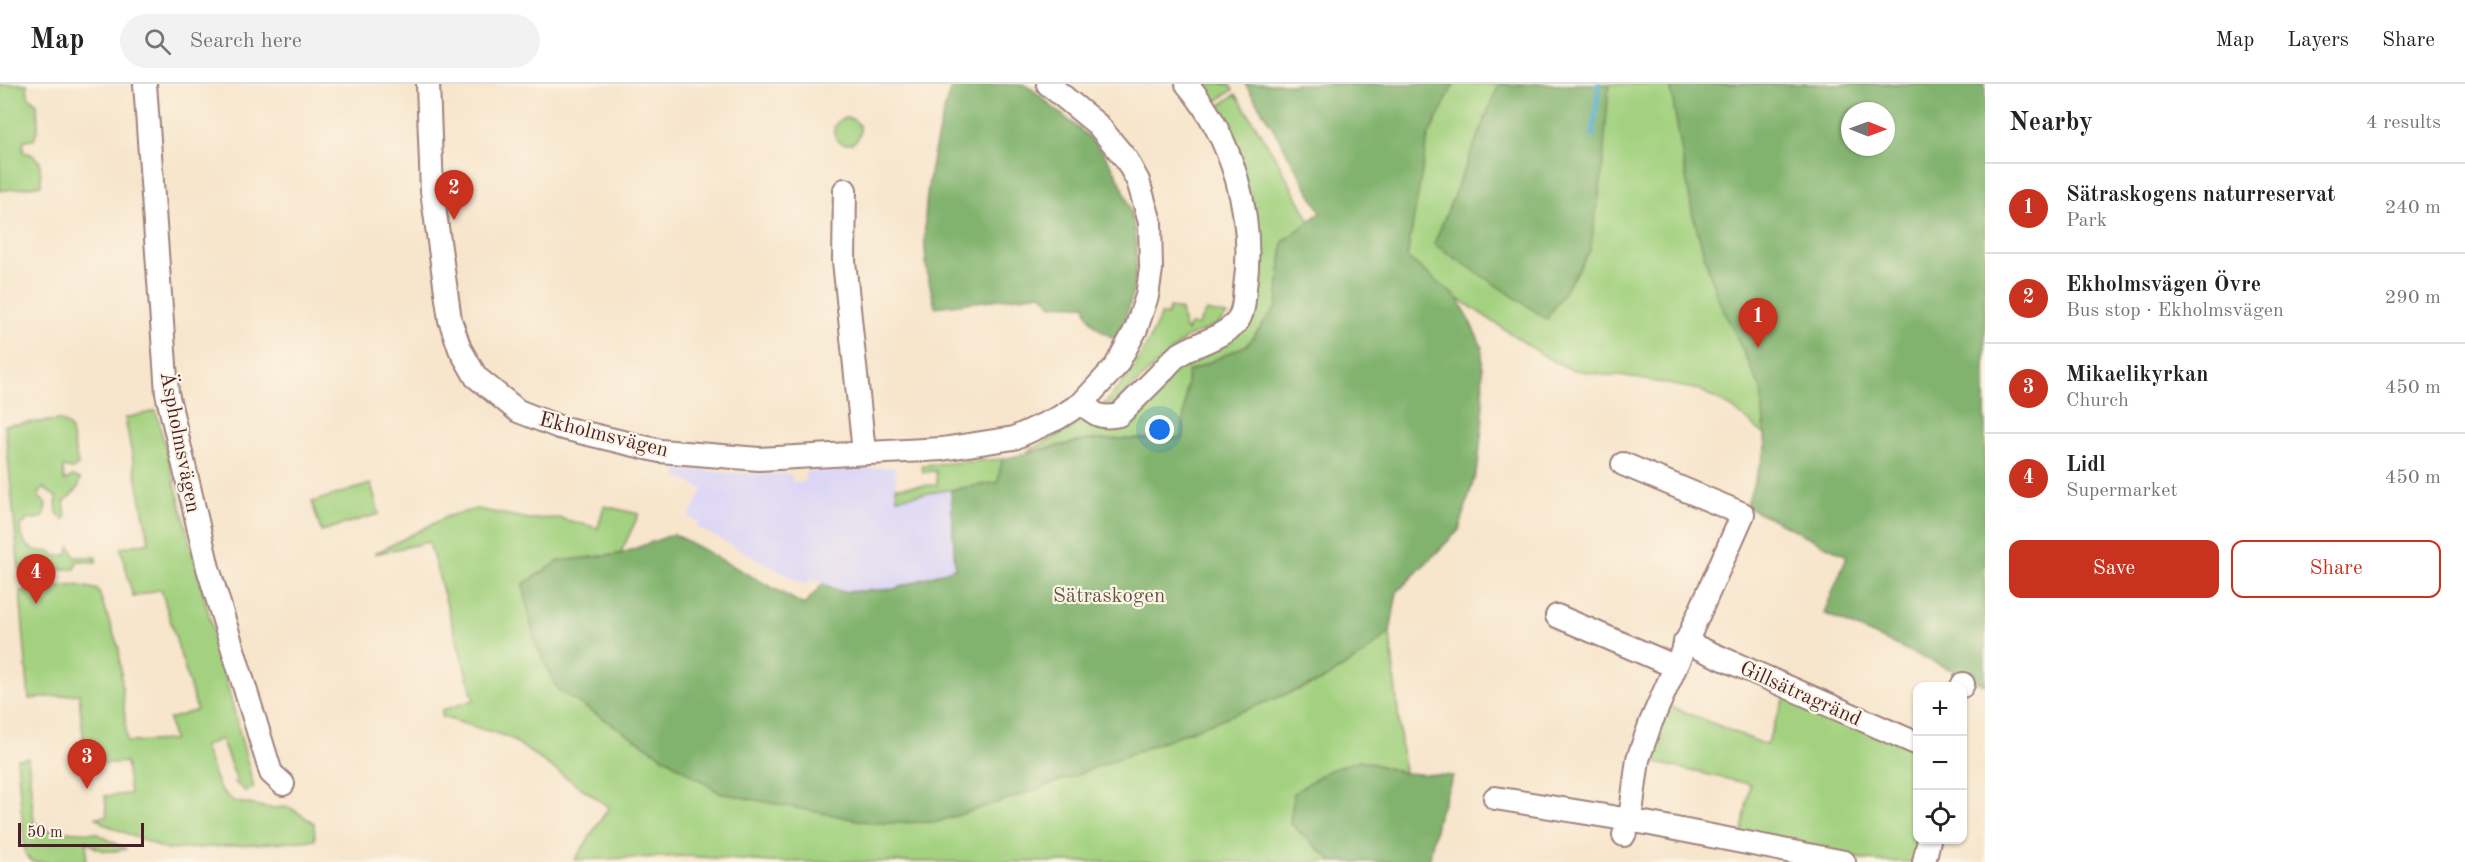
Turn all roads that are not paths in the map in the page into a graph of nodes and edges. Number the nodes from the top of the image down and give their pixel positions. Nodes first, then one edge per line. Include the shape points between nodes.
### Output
1 (145, 84) edge
2 (428, 84) edge
3 (1048, 84) edge
4 (1187, 84) edge
5 (845, 190) dead end
6 (1082, 403) junction
7 (864, 452) junction
8 (1623, 464) dead end
9 (1557, 616) dead end
10 (1685, 642) junction
11 (1674, 666) junction
12 (1913, 742) edge
13 (283, 784) dead end
14 (1496, 798) dead end
15 (1627, 828) junction
16 (1928, 844) edge
17 (1844, 862) edge
18 (1924, 862) edge

1 - 13 street, Äspholmsvägen via 167,393 214,590 271,773
2 - 7 street, Ekholmsvägen via 432,191 450,320 476,377 518,411 559,427 660,451 759,459
3 - 6 street, Ekholmsvägen via 1114,143 1138,181 1150,222 1148,287 1136,329 1116,366
4 - 6 street via 1232,160 1244,208 1248,272 1242,309 1235,323 1219,335 1178,355 1119,415 1095,416
5 - 7 street via 844,261
6 - 7 street, Ekholmsvägen via 1034,430 993,442 942,449
8 - 10 street via 1743,514
9 - 11 street
10 - 11 street
10 - 12 street, Gillsätragränd
11 - 15 street via 1638,759
14 - 15 street
15 - 17 street
16 - 18 street

